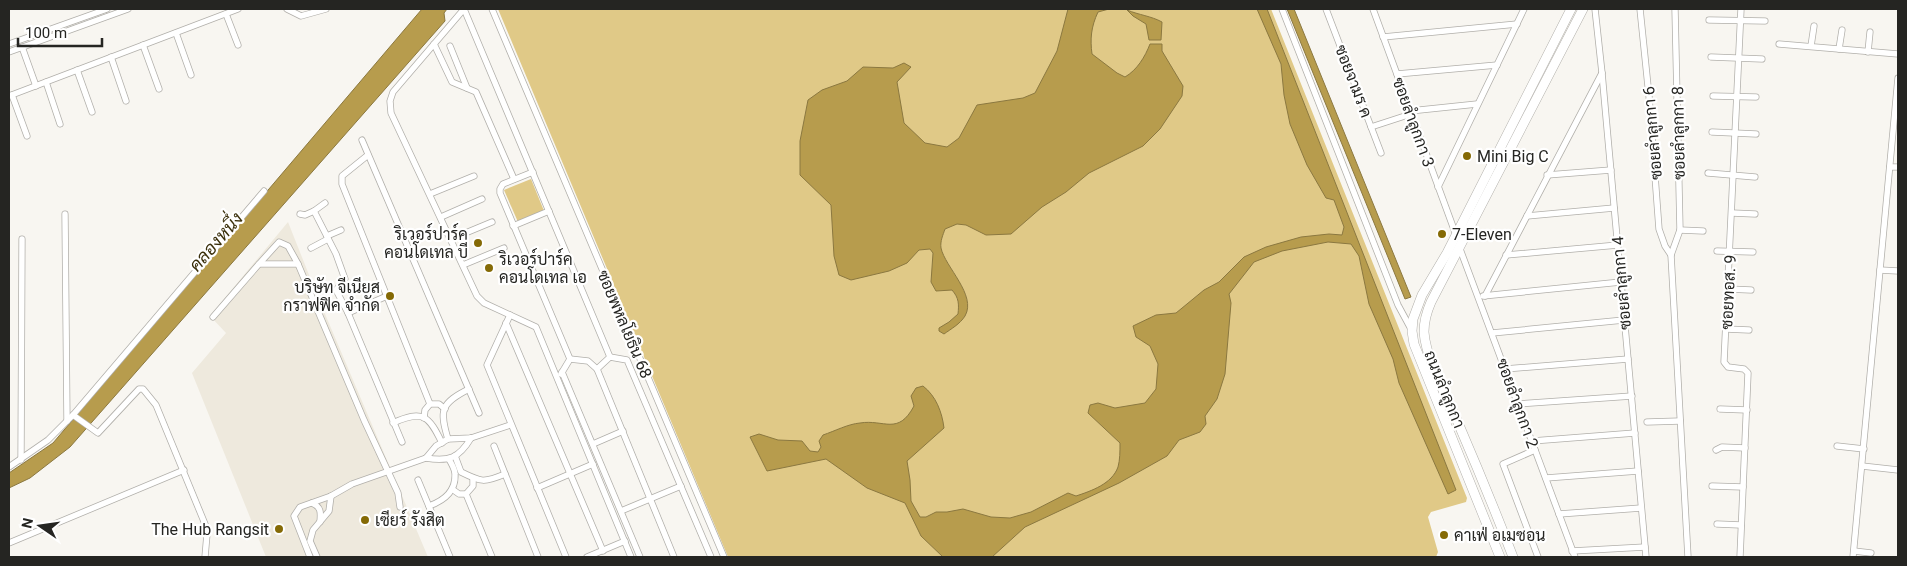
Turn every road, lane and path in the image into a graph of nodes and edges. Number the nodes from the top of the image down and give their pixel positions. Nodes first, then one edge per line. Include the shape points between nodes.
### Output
1 (107, 9) edge
2 (128, 9) edge
3 (238, 9) edge
4 (287, 9) edge
5 (326, 9) edge
6 (464, 9) edge
7 (492, 9) edge
8 (1282, 9) edge
9 (1326, 9) edge
10 (1373, 9) edge
11 (1524, 9) edge
12 (1571, 9) edge
13 (1583, 9) edge
14 (1595, 9) edge
15 (1640, 9) edge
16 (1675, 9) edge
17 (1741, 9) edge
18 (226, 14) junction
19 (1708, 20) dead end
20 (1741, 21) junction
21 (1765, 21) dead end
22 (1517, 24) junction
23 (1814, 26) dead end
24 (1842, 30) dead end
25 (1870, 32) dead end
26 (176, 33) junction
27 (1383, 37) junction
28 (9, 44) edge
29 (434, 44) junction
30 (1779, 44) dead end
31 (143, 45) junction
32 (238, 45) dead end
33 (450, 46) dead end
34 (1811, 46) junction
35 (22, 47) junction
36 (1839, 49) junction
37 (9, 52) edge
38 (1868, 52) junction
39 (1898, 54) edge
40 (111, 57) junction
41 (1711, 57) dead end
42 (1739, 58) junction
43 (1762, 58) dead end
44 (1497, 65) junction
45 (77, 70) junction
46 (1602, 73) junction
47 (1397, 74) junction
48 (191, 75) dead end
49 (1898, 78) edge
50 (46, 82) junction
51 (36, 86) junction
52 (467, 88) junction
53 (159, 89) dead end
54 (10, 95) edge
55 (1713, 96) dead end
56 (1737, 96) junction
57 (1756, 96) dead end
58 (126, 101) dead end
59 (1477, 104) junction
60 (92, 112) dead end
61 (1411, 112) junction
62 (60, 124) dead end
63 (1372, 127) junction
64 (1896, 129) edge
65 (1712, 132) dead end
66 (1735, 133) junction
67 (1756, 134) dead end
68 (27, 136) dead end
69 (362, 140) dead end
70 (1381, 153) dead end
71 (368, 155) junction
72 (1890, 167) junction
73 (1898, 168) edge
74 (1612, 170) junction
75 (533, 172) junction
76 (1708, 173) dead end
77 (1547, 175) junction
78 (1734, 175) junction
79 (474, 176) dead end
80 (1755, 177) dead end
81 (514, 179) junction
82 (1438, 187) junction
83 (264, 192) dead end
84 (430, 194) junction
85 (482, 199) dead end
86 (325, 203) dead end
87 (1614, 208) junction
88 (314, 211) junction
89 (549, 211) junction
90 (1732, 213) junction
91 (65, 214) dead end
92 (300, 214) dead end
93 (1755, 214) dead end
94 (1527, 216) junction
95 (441, 217) junction
96 (492, 222) dead end
97 (514, 226) junction
98 (341, 230) dead end
99 (1680, 230) junction
100 (1703, 231) dead end
101 (1456, 235) junction
102 (328, 237) junction
103 (22, 239) dead end
104 (451, 239) junction
105 (1618, 245) junction
106 (311, 248) dead end
107 (504, 248) dead end
108 (1460, 249) junction
109 (1717, 251) dead end
110 (1730, 251) junction
111 (1753, 252) dead end
112 (1506, 255) junction
113 (1671, 255) junction
114 (259, 264) junction
115 (298, 264) junction
116 (462, 265) junction
117 (1880, 270) junction
118 (1898, 271) edge
119 (1621, 282) junction
120 (1728, 289) junction
121 (1751, 290) dead end
122 (387, 296) junction
123 (1482, 296) junction
124 (348, 313) junction
125 (510, 315) junction
126 (213, 317) dead end
127 (1624, 320) junction
128 (506, 323) junction
129 (1726, 329) junction
130 (1412, 330) junction
131 (1749, 330) dead end
132 (1492, 333) junction
133 (570, 358) junction
134 (610, 358) junction
135 (1628, 359) junction
136 (598, 368) junction
137 (1505, 369) junction
138 (562, 372) junction
139 (558, 378) junction
140 (469, 390) junction
141 (1632, 396) junction
142 (430, 404) junction
143 (1518, 404) junction
144 (445, 409) junction
145 (1720, 409) dead end
146 (1747, 410) junction
147 (479, 413) dead end
148 (74, 415) junction
149 (424, 418) junction
150 (67, 421) junction
151 (1680, 421) junction
152 (1647, 422) dead end
153 (393, 423) junction
154 (510, 424) junction
155 (623, 431) junction
156 (1635, 434) junction
157 (472, 438) junction
158 (448, 440) junction
159 (1532, 441) junction
160 (402, 442) dead end
161 (442, 443) junction
162 (593, 444) junction
163 (494, 446) dead end
164 (1837, 446) dead end
165 (1745, 448) junction
166 (1864, 449) junction
167 (1535, 450) junction
168 (1716, 450) dead end
169 (452, 457) junction
170 (426, 458) junction
171 (21, 460) junction
172 (593, 464) junction
173 (1862, 466) junction
174 (9, 467) edge
175 (184, 470) junction
176 (1898, 470) edge
177 (389, 471) junction
178 (1638, 471) junction
179 (505, 474) junction
180 (570, 474) junction
181 (473, 478) junction
182 (1546, 478) junction
183 (418, 480) dead end
184 (1483, 482) junction
185 (681, 486) junction
186 (1471, 486) junction
187 (1712, 486) dead end
188 (537, 488) junction
189 (1743, 488) junction
190 (452, 489) junction
191 (466, 494) junction
192 (330, 496) junction
193 (650, 498) junction
194 (312, 502) junction
195 (429, 506) junction
196 (400, 507) dead end
197 (1641, 508) junction
198 (621, 511) junction
199 (1559, 514) junction
200 (320, 522) junction
201 (1717, 524) dead end
202 (1741, 525) junction
203 (625, 541) junction
204 (9, 543) edge
205 (1645, 547) junction
206 (603, 551) junction
207 (1572, 551) junction
208 (1870, 553) dead end
209 (1854, 554) edge
210 (205, 557) edge
211 (310, 557) edge
212 (318, 557) edge
213 (450, 557) edge
214 (492, 557) edge
215 (538, 557) edge
216 (566, 557) edge
217 (587, 557) edge
218 (631, 557) edge
219 (640, 557) edge
220 (674, 557) edge
221 (711, 557) edge
222 (724, 557) edge
223 (1500, 557) edge
224 (1513, 557) edge
225 (1538, 557) edge
226 (1575, 557) edge
227 (1646, 557) edge
228 (1688, 557) edge
229 (1740, 557) edge

1 - 28 street
2 - 35 street
3 - 18 street
4 - 5 street via 301,16
6 - 29 street
6 - 75 street
7 - 222 street, ซอยพหลโยธิน 68
8 - 130 street via 1398,305
9 - 63 street, ซอยจามร ค
10 - 27 street, ซอยลำลูกกา 3
11 - 22 street
12 - 101 main road, ถนนลำลูกกา
13 - 108 main road, ถนนลำลูกกา
14 - 46 street, ซอยลำลูกกา 4
15 - 113 street, ซอยลำลูกกา 6 via 1659,229 1664,246
16 - 99 street, ซอยลำลูกกา 8
17 - 20 street, ซอยทอส. 9
18 - 26 street
18 - 32 street
19 - 20 street
20 - 21 street
20 - 42 street, ซอยทอส. 9
22 - 27 street
22 - 44 street
23 - 34 street
24 - 36 street
25 - 38 street
26 - 31 street
26 - 48 street
27 - 47 street, ซอยลำลูกกา 3
29 - 52 street via 452,82
29 - 84 street via 393,92 390,101 391,113
30 - 34 street
31 - 40 street
31 - 53 street
33 - 52 street
34 - 36 street
35 - 37 street
35 - 51 street
36 - 38 street
38 - 39 street
40 - 45 street
40 - 58 street
41 - 42 street
42 - 43 street
42 - 56 street, ซอยทอส. 9
44 - 47 street
44 - 59 street
45 - 50 street
45 - 60 street
46 - 74 street, ซอยลำลูกกา 4
46 - 77 street
47 - 61 street, ซอยลำลูกกา 3
49 - 64 street
50 - 51 street
50 - 62 street
51 - 54 street
52 - 81 street via 476,92
54 - 68 street
55 - 56 street
56 - 57 street
56 - 66 street, ซอยทอส. 9
59 - 61 street
59 - 82 street
61 - 63 street
61 - 82 street, ซอยลำลูกกา 3
63 - 70 street, ซอยจามร ค
64 - 72 street
65 - 66 street
66 - 67 street
66 - 78 street, ซอยทอส. 9
69 - 71 street
71 - 122 street via 341,180
71 - 140 street
72 - 73 street
72 - 117 street
74 - 77 street
74 - 87 street, ซอยลำลูกกา 4
75 - 81 street
75 - 89 street
76 - 78 street
77 - 94 street
78 - 80 street
78 - 90 street, ซอยทอส. 9
79 - 84 street
81 - 97 street via 500,189
82 - 101 street, ซอยลำลูกกา 3
83 - 148 street
84 - 95 street
85 - 95 street
86 - 88 street
87 - 94 street
87 - 105 street, ซอยลำลูกกา 4
88 - 92 street
88 - 102 street
89 - 97 street
89 - 134 street
90 - 93 street
90 - 110 street, ซอยทอส. 9
91 - 150 street
94 - 112 street
95 - 104 street
96 - 104 street
97 - 133 street
98 - 102 street
99 - 100 street
99 - 113 street, ซอยลำลูกกา 8
101 - 130 main road, ถนนลำลูกกา via 1422,295
102 - 106 street
102 - 124 street via 345,279 336,290
103 - 171 street
104 - 116 street
105 - 112 street
105 - 119 street, ซอยลำลูกกา 4
107 - 116 street
108 - 123 street, ซอยลำลูกกา 2
108 - 184 main road, ถนนลำลูกกา via 1431,302 1424,332 1438,379
109 - 110 street
110 - 111 street
110 - 120 street, ซอยทอส. 9
112 - 123 street
113 - 151 street
114 - 115 street
114 - 115 street via 279,242 288,246
114 - 126 street
115 - 177 street
116 - 125 street via 480,300
117 - 118 street
117 - 166 street
119 - 123 street
119 - 127 street, ซอยลำลูกกา 4
120 - 121 street
120 - 129 street, ซอยทอส. 9
122 - 124 street
122 - 142 street
123 - 132 street, ซอยลำลูกกา 2
124 - 153 street
125 - 128 street
125 - 139 street via 536,327
127 - 132 street
127 - 135 street, ซอยลำลูกกา 4
128 - 154 street via 487,365
128 - 180 street
129 - 131 street
129 - 146 street, ซอยทอส. 9 via 1724,362 1728,368 1748,372
130 - 186 main road, ถนนลำลูกกา via 1420,360
132 - 137 street, ซอยลำลูกกา 2
133 - 136 street via 588,361
133 - 138 street
134 - 136 street
134 - 185 street via 628,360
135 - 137 street
135 - 141 street, ซอยลำลูกกา 4
136 - 155 street
137 - 143 street, ซอยลำลูกกา 2
138 - 139 street
138 - 162 street
139 - 172 street
140 - 144 street via 455,396
140 - 147 street
141 - 143 street
141 - 156 street, ซอยลำลูกกา 4
142 - 144 street via 438,404
142 - 149 street
143 - 159 street, ซอยลำลูกกา 2
144 - 158 street via 442,418
145 - 146 street
146 - 165 street, ซอยทอส. 9
148 - 150 street
148 - 175 street via 99,433 138,389 143,389 156,406
149 - 153 street via 410,415
149 - 161 street via 432,423
150 - 171 street
151 - 152 street
151 - 228 street
153 - 160 street
154 - 157 street
154 - 188 street
155 - 162 street
155 - 193 street
156 - 159 street
156 - 178 street, ซอยลำลูกกา 4
157 - 158 street
157 - 169 street via 464,450
158 - 161 street
159 - 167 street, ซอยลำลูกกา 2
161 - 170 street
162 - 198 street
163 - 179 street
164 - 166 street
165 - 168 street via 1722,447
165 - 189 street, ซอยทอส. 9
166 - 173 street
167 - 182 street, ซอยลำลูกกา 2
167 - 225 street via 1503,464
169 - 170 street via 440,461
169 - 181 street via 461,472
169 - 190 street via 455,474
170 - 177 street
171 - 174 street
172 - 180 street
172 - 203 street
173 - 176 street
173 - 209 street
175 - 204 street
175 - 210 street via 205,524
177 - 192 street
177 - 196 street
178 - 182 street
178 - 197 street, ซอยลำลูกกา 4
179 - 181 street via 489,481
179 - 215 street
180 - 188 street
180 - 206 street
181 - 191 street via 473,486
182 - 199 street, ซอยลำลูกกา 2
183 - 195 street
184 - 186 main road
184 - 224 main road, ถนนลำลูกกา
185 - 193 street
185 - 221 street
186 - 223 main road, ถนนลำลูกกา
187 - 189 street
188 - 216 street
189 - 202 street, ซอยทอส. 9
190 - 191 street
190 - 195 street via 441,502
191 - 214 street
192 - 194 street
192 - 200 street via 329,511
193 - 198 street
193 - 220 street
194 - 200 street via 320,509
194 - 211 street via 300,507 294,516
195 - 213 street
197 - 199 street
197 - 205 street, ซอยลำลูกกา 4
198 - 219 street
199 - 207 street, ซอยลำลูกกา 2
200 - 212 street via 310,541
201 - 202 street
202 - 229 street, ซอยทอส. 9
203 - 206 street
203 - 218 street
205 - 207 street
205 - 227 street, ซอยลำลูกกา 4
206 - 217 street
207 - 226 street, ซอยลำลูกกา 2
208 - 209 street

